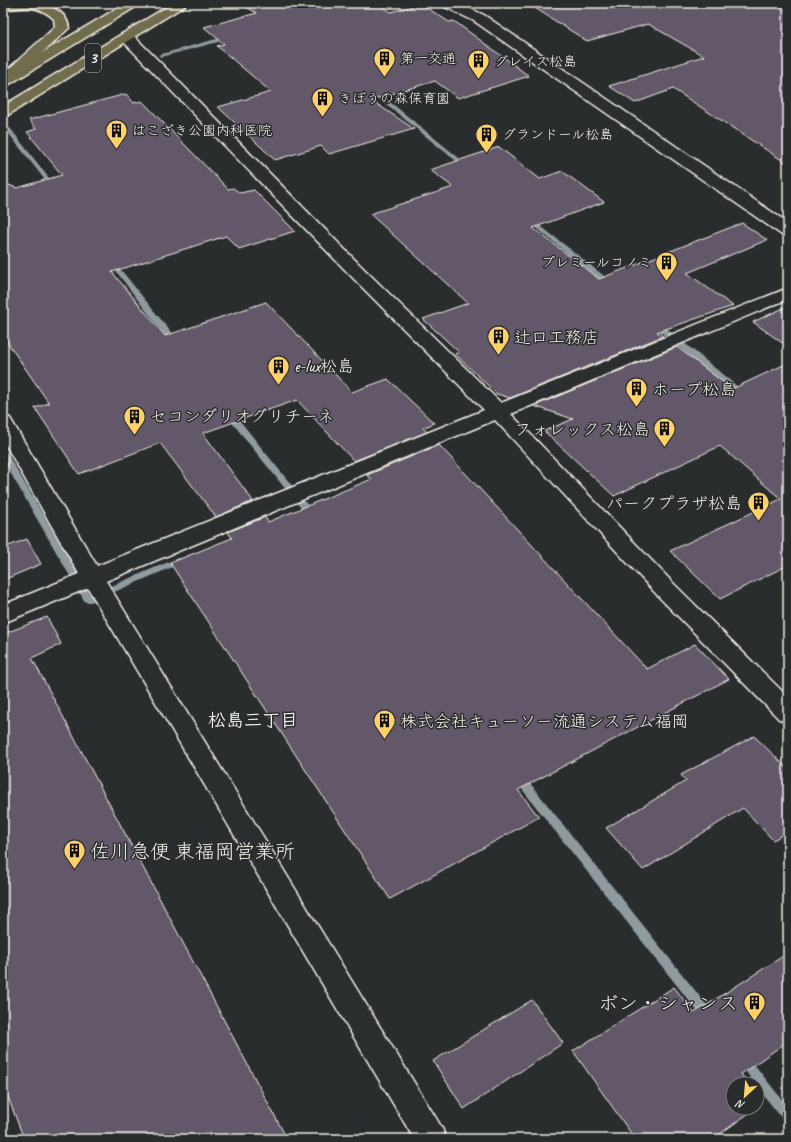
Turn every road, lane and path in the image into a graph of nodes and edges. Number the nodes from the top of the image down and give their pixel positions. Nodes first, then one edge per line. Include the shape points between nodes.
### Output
1 (23, 3) edge
2 (27, 3) edge
3 (135, 3) edge
4 (182, 3) edge
5 (448, 3) edge
6 (3, 6) edge
7 (127, 37) junction
8 (3, 82) edge
9 (3, 112) edge
10 (788, 231) edge
11 (788, 292) edge
12 (498, 412) junction
13 (3, 423) edge
14 (93, 578) junction
15 (3, 614) edge
16 (788, 712) edge
17 (431, 1139) edge

1 - 6 main road
2 - 8 main road via 50,8 61,18 62,28
3 - 8 main road, 3
4 - 7 main road, 3
5 - 10 street via 479,18
7 - 9 main road, 3
7 - 12 street
11 - 12 street
12 - 14 street
12 - 16 street via 667,591
13 - 14 street
14 - 15 street
14 - 17 street

